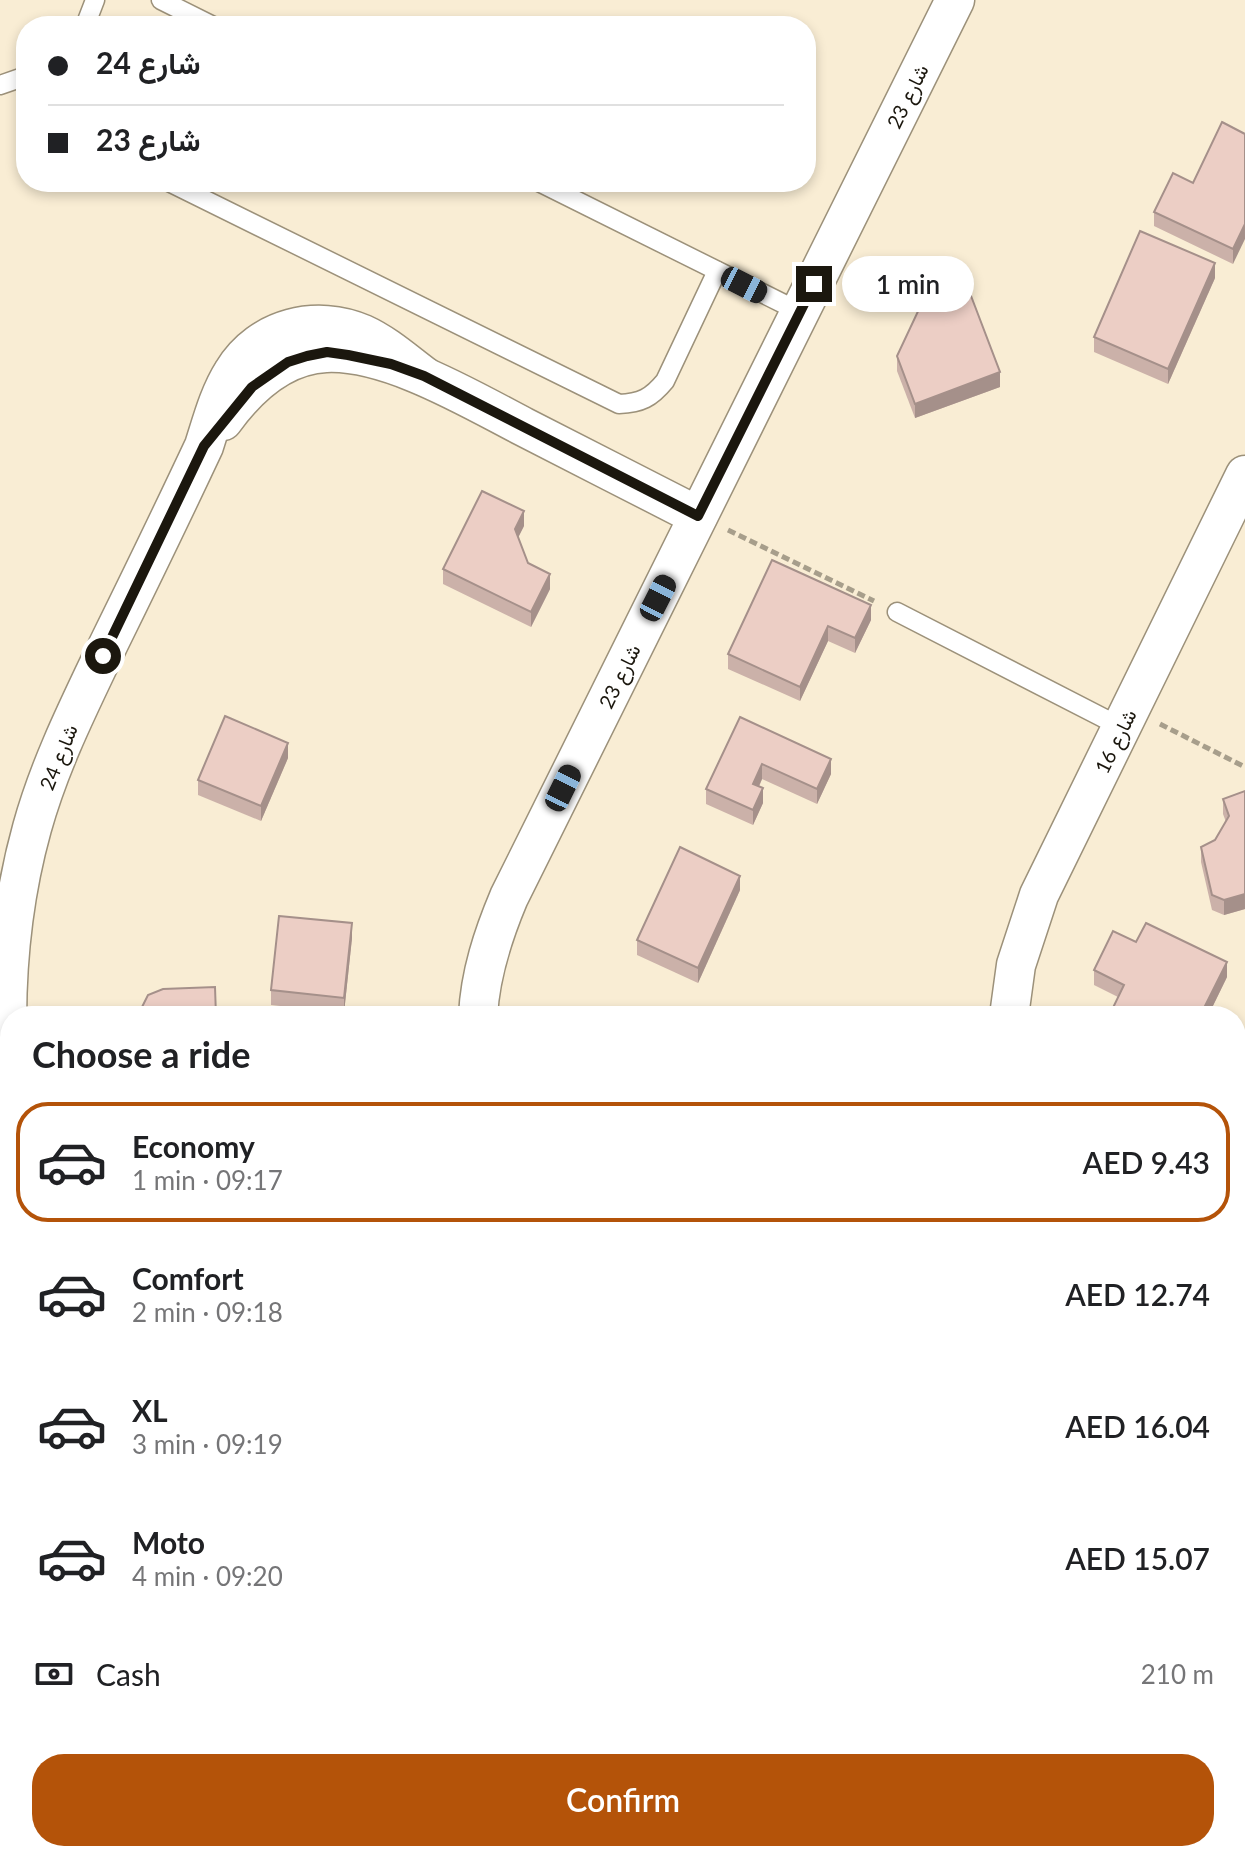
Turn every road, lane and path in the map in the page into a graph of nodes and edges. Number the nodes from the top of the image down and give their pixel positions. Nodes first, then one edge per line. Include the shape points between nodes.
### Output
1 (161, 0) edge
2 (955, 0) edge
3 (193, 16) edge
4 (189, 192) edge
5 (559, 192) edge
6 (717, 271) junction
7 (800, 312) junction
8 (1245, 475) edge
9 (698, 516) junction
10 (897, 612) joint
11 (1126, 718) junction
12 (1245, 767) edge
13 (7, 1006) edge
14 (479, 1006) edge
15 (1010, 1006) edge

1 - 3 lane
2 - 7 street, شارع 23
4 - 6 lane via 619,404 654,395 665,381
5 - 6 lane
6 - 7 lane
7 - 9 street, شارع 23
8 - 11 street, شارع 16
9 - 10 path
9 - 13 street, شارع 24 via 391,364 327,352 288,362 252,387 204,446 60,748 18,888
9 - 14 street, شارع 23 via 509,897 485,968
10 - 11 lane
11 - 12 path
11 - 15 street, شارع 16 via 1039,895 1016,965

